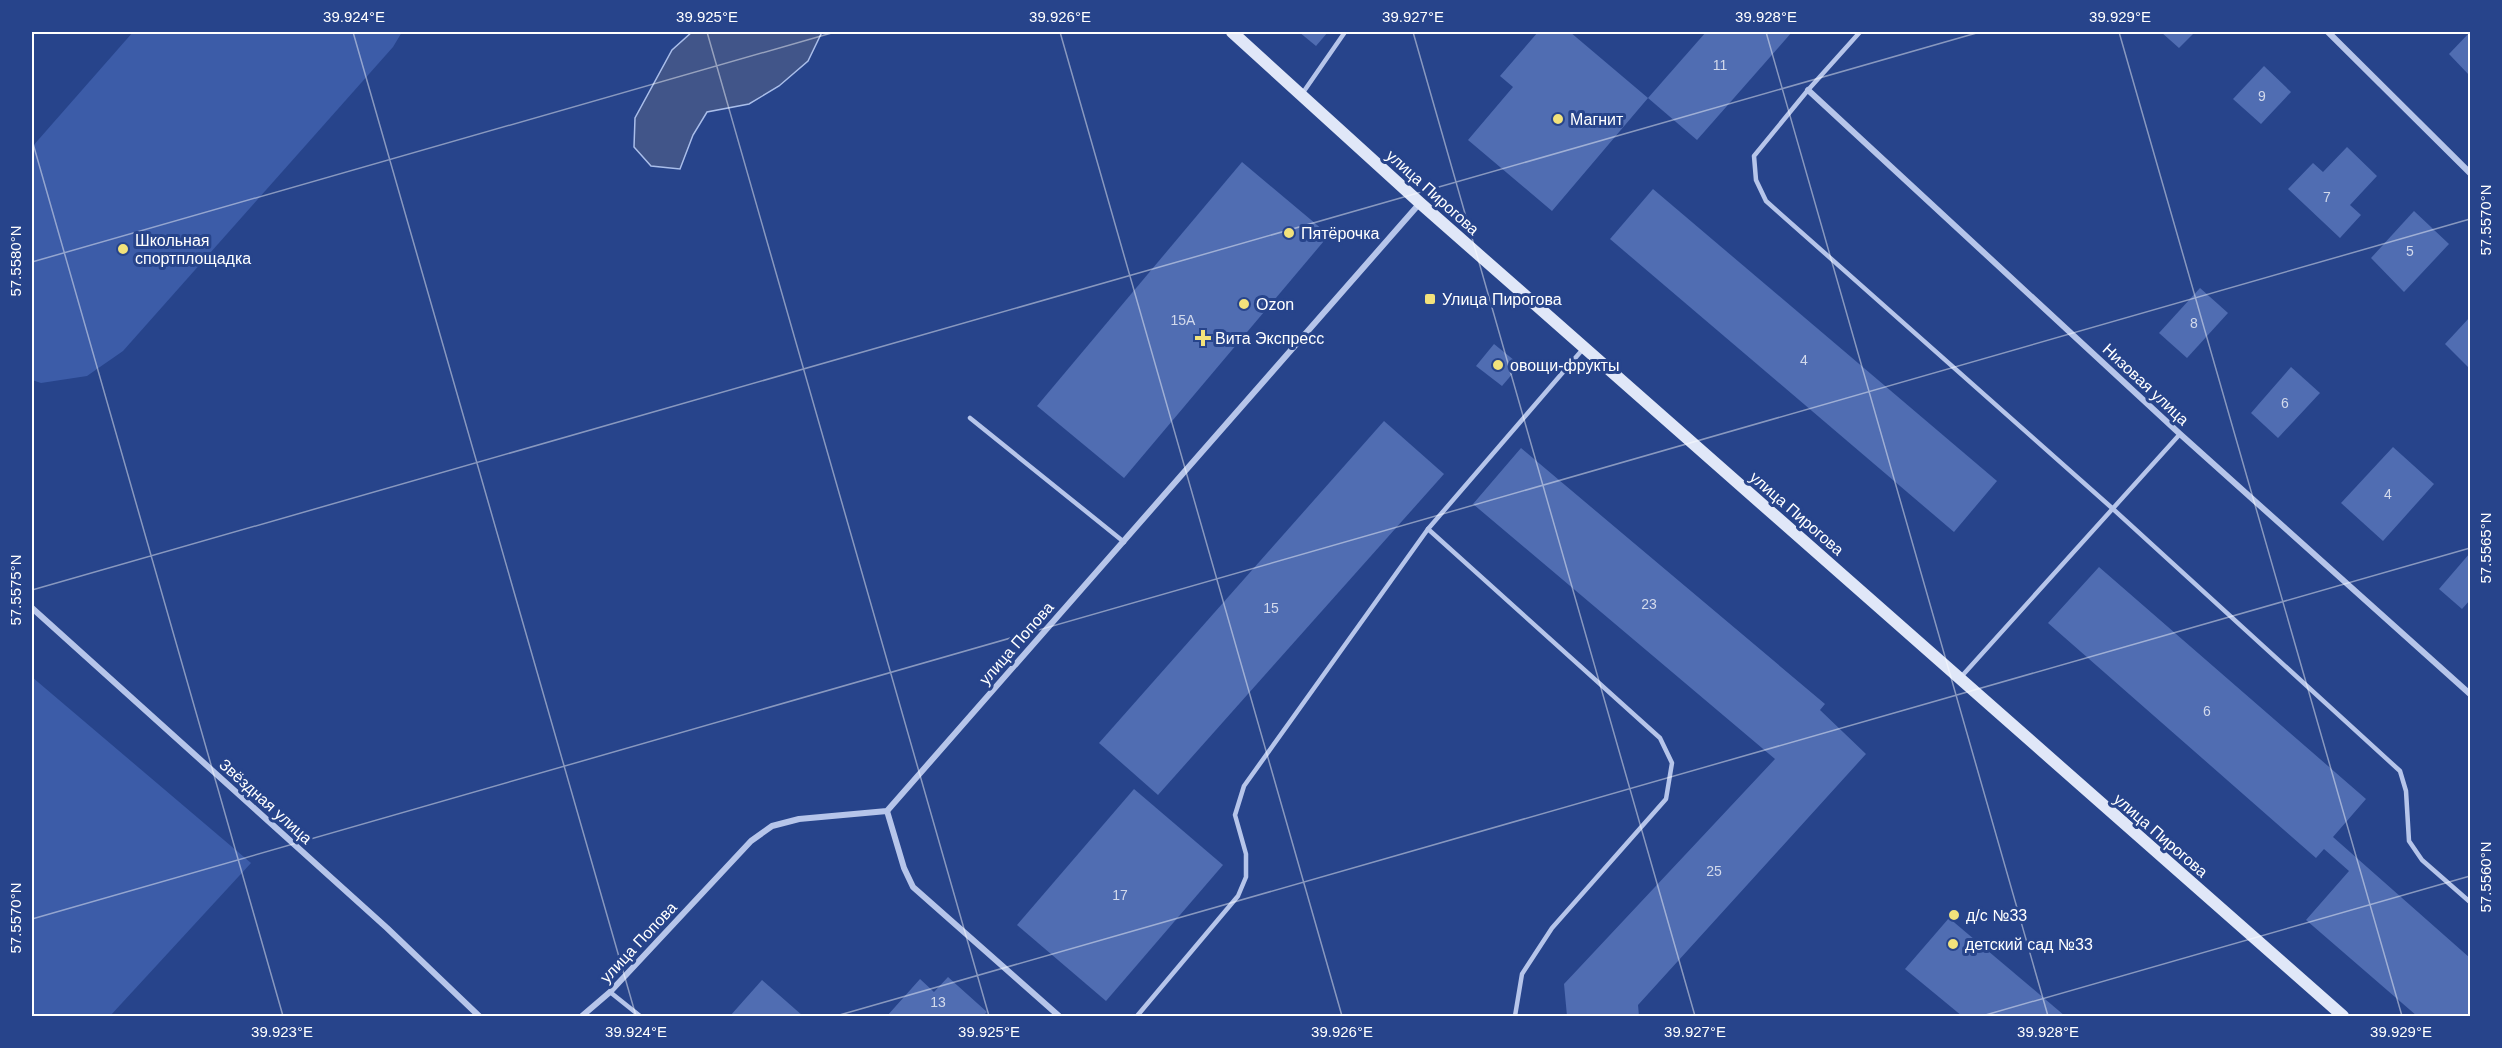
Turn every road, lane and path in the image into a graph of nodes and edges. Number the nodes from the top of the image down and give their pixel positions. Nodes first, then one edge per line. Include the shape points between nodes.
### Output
1 (1232, 32) edge
2 (1345, 32) edge
3 (1860, 32) edge
4 (2328, 32) edge
5 (1808, 90) junction
6 (1302, 95) junction
7 (2470, 173) edge
8 (1420, 203) junction
9 (1584, 348) junction
10 (970, 418) dead end
11 (2180, 434) junction
12 (2112, 508) junction
13 (1428, 529) junction
14 (1124, 542) junction
15 (32, 608) edge
16 (1959, 679) junction
17 (2470, 694) edge
18 (887, 811) junction
19 (2470, 902) edge
20 (610, 992) junction
21 (479, 1017) edge
22 (582, 1017) edge
23 (640, 1017) edge
24 (1059, 1017) edge
25 (1137, 1017) edge
26 (1515, 1017) edge
27 (2343, 1017) edge

1 - 6 street, улица Пирогова
2 - 6 lane
3 - 5 lane
4 - 7 street
5 - 11 street, Низовая улица
5 - 12 lane via 1754,156 1756,180 1766,201
6 - 8 street, улица Пирогова
8 - 9 street, улица Пирогова
8 - 14 street, улица Попова
9 - 13 lane
9 - 16 street, улица Пирогова
10 - 14 lane
11 - 12 lane
11 - 17 street, Низовая улица
12 - 16 lane
12 - 19 lane via 2400,771 2406,791 2409,841 2422,860
13 - 25 lane via 1244,786 1235,815 1246,854 1246,877 1238,896
13 - 26 lane via 1660,738 1672,763 1666,799 1552,928 1522,974
14 - 18 street, улица Попова
15 - 21 street, Звёздная улица via 378,920
16 - 27 street, улица Пирогова
18 - 20 street, улица Попова via 799,819 772,826 751,841
18 - 24 street via 913,887
20 - 22 street, улица Попова
20 - 23 lane

